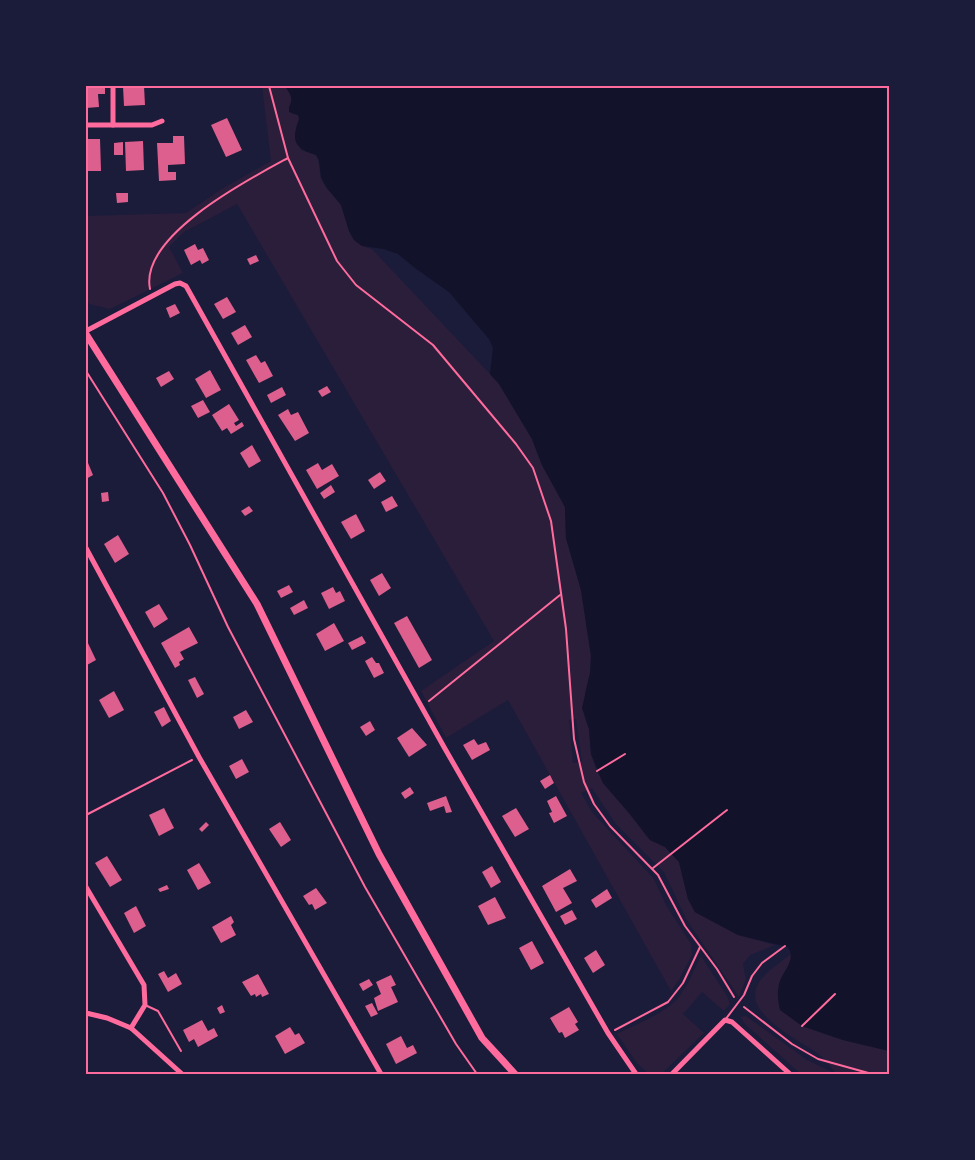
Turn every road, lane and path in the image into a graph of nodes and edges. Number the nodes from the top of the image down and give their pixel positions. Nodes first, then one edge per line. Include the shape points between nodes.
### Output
1 (113, 86) edge
2 (269, 86) edge
3 (162, 121) dead end
4 (86, 125) edge
5 (113, 125) junction
6 (288, 158) junction
7 (151, 295) junction
8 (86, 333) edge
9 (86, 371) edge
10 (86, 548) edge
11 (561, 594) junction
12 (422, 706) junction
13 (626, 754) dead end
14 (199, 757) junction
15 (597, 771) dead end
16 (727, 810) dead end
17 (86, 815) edge
18 (653, 868) junction
19 (86, 886) edge
20 (785, 946) dead end
21 (700, 947) junction
22 (835, 994) dead end
23 (738, 1003) junction
24 (145, 1005) junction
25 (86, 1012) edge
26 (725, 1020) junction
27 (802, 1026) dead end
28 (131, 1028) junction
29 (608, 1033) junction
30 (181, 1051) dead end
31 (182, 1074) edge
32 (381, 1074) edge
33 (477, 1074) edge
34 (515, 1074) edge
35 (636, 1074) edge
36 (672, 1074) edge
37 (790, 1074) edge
38 (872, 1074) edge

1 - 5 street
2 - 6 path
3 - 5 street via 152,125
4 - 5 street
6 - 7 path via 206,207 176,232 157,254 149,271
6 - 11 path via 345,273 433,345 533,468 551,521
7 - 8 street
7 - 12 street via 180,283 191,292
8 - 34 street via 257,604 379,854 482,1038
9 - 33 path via 163,493 228,627 365,887
10 - 14 street
11 - 12 path
11 - 18 path via 574,739 584,782 610,826
12 - 29 street
13 - 15 path
14 - 17 path
14 - 32 street
16 - 18 path
18 - 21 path
19 - 24 street via 144,984
20 - 23 lane via 762,963
21 - 23 path
21 - 29 path via 683,983 668,1002
22 - 27 path
23 - 26 lane
23 - 38 path via 818,1059
24 - 28 street
24 - 30 lane via 158,1011
25 - 28 street
26 - 36 street
26 - 37 street
28 - 31 street
29 - 35 street

